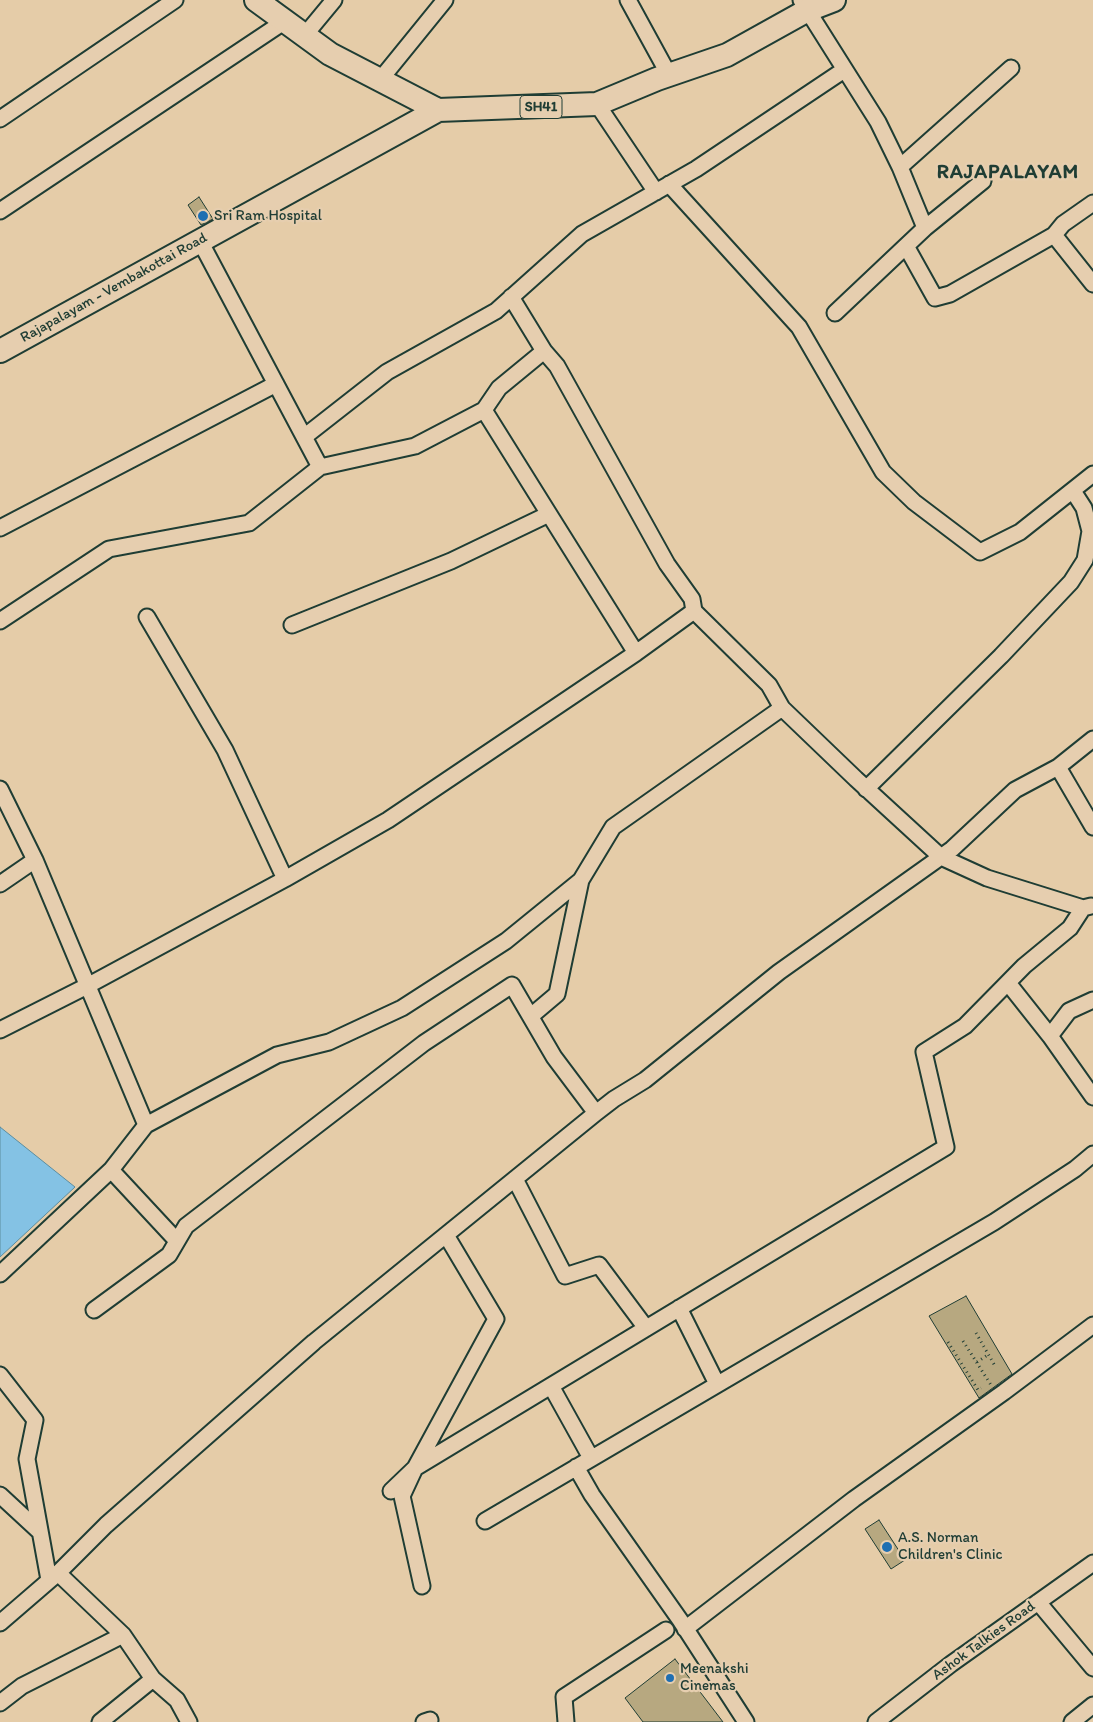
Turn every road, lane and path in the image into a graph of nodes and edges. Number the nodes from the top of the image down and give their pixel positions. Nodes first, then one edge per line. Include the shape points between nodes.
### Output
1 (174, 0) edge
2 (256, 0) edge
3 (334, 0) edge
4 (445, 0) edge
5 (628, 0) edge
6 (834, 0) edge
7 (805, 5) edge
8 (285, 21) junction
9 (305, 36) junction
10 (1012, 68) dead end
11 (844, 70) junction
12 (669, 75) junction
13 (380, 80) junction
14 (597, 104) junction
15 (438, 110) junction
16 (0, 119) edge
17 (900, 167) junction
18 (984, 181) dead end
19 (663, 188) junction
20 (1093, 202) edge
21 (0, 210) edge
22 (925, 228) junction
23 (1054, 235) junction
24 (200, 241) junction
25 (906, 246) junction
26 (1093, 284) edge
27 (511, 297) junction
28 (836, 314) dead end
29 (0, 351) edge
30 (544, 351) junction
31 (276, 384) junction
32 (484, 410) junction
33 (304, 437) junction
34 (320, 467) junction
35 (1093, 474) edge
36 (1073, 491) junction
37 (549, 514) junction
38 (0, 528) edge
39 (694, 611) junction
40 (147, 617) dead end
41 (0, 620) edge
42 (292, 625) dead end
43 (636, 653) junction
44 (782, 708) junction
45 (1093, 739) edge
46 (1058, 766) junction
47 (0, 789) edge
48 (866, 789) junction
49 (1093, 827) edge
50 (941, 857) junction
51 (35, 860) junction
52 (285, 879) junction
53 (581, 880) junction
54 (0, 884) edge
55 (1089, 909) edge
56 (1008, 983) junction
57 (87, 986) junction
58 (1093, 1000) edge
59 (531, 1016) junction
60 (0, 1030) edge
61 (1050, 1036) junction
62 (1093, 1097) edge
63 (596, 1113) junction
64 (146, 1125) junction
65 (1090, 1162) edge
66 (111, 1170) junction
67 (515, 1179) junction
68 (446, 1235) junction
69 (177, 1240) junction
70 (0, 1274) edge
71 (679, 1308) junction
72 (94, 1310) dead end
73 (1093, 1325) edge
74 (646, 1328) junction
75 (978, 1334) dead end
76 (963, 1340) dead end
77 (948, 1342) dead end
78 (989, 1354) junction
79 (977, 1362) junction
80 (995, 1366) dead end
81 (0, 1375) edge
82 (717, 1384) junction
83 (551, 1386) junction
84 (978, 1390) dead end
85 (998, 1396) junction
86 (591, 1458) junction
87 (576, 1467) junction
88 (415, 1468) junction
89 (391, 1491) dead end
90 (0, 1495) edge
91 (485, 1521) dead end
92 (40, 1532) junction
93 (1093, 1563) edge
94 (54, 1576) junction
95 (422, 1586) dead end
96 (1038, 1602) junction
97 (0, 1623) edge
98 (686, 1629) junction
99 (666, 1630) dead end
100 (123, 1635) junction
101 (1093, 1668) edge
102 (153, 1679) junction
103 (0, 1703) edge
104 (1093, 1705) edge
105 (100, 1722) edge
106 (189, 1722) edge
107 (566, 1722) edge
108 (746, 1722) edge
109 (876, 1722) edge
110 (1072, 1722) edge

1 - 16 street
2 - 8 main road, SH41
3 - 9 street
4 - 13 street
5 - 12 street
6 - 7 main road, SH41
7 - 11 street
7 - 12 main road, SH41 via 727,55
8 - 9 main road, SH41
8 - 21 street
9 - 13 main road, SH41 via 330,54
10 - 17 street
11 - 17 street via 878,122
11 - 19 street
12 - 14 main road, SH41
13 - 15 main road, SH41
14 - 15 main road, SH41
14 - 19 street
15 - 24 main road, Rajapalayam - Vembakottai Road
17 - 22 street
18 - 22 street
19 - 27 street via 582,234
19 - 36 street via 716,237 799,327 883,472 914,502 965,541 980,552 1020,532
20 - 23 street via 1063,224
22 - 25 street
23 - 25 street via 950,294 935,298
23 - 26 street
24 - 29 main road, Rajapalayam - Vembakottai Road
24 - 31 street
25 - 28 street
27 - 30 street
27 - 33 street via 496,311 387,372
30 - 32 street via 499,388
30 - 39 street via 557,366 667,564 692,599
31 - 33 street
31 - 38 street
32 - 34 street via 415,446
32 - 37 street
33 - 34 street
34 - 41 street via 249,523 109,549
35 - 36 street
36 - 48 street via 1084,508 1090,531 1085,560 1071,582
37 - 42 street via 451,561
37 - 43 street
39 - 43 street
39 - 44 street via 769,685
40 - 52 street via 225,750
43 - 52 street via 388,820
44 - 48 street
44 - 53 street via 613,827
45 - 46 street
46 - 49 street
46 - 50 street via 1015,790
47 - 51 street
48 - 50 street
50 - 55 street via 987,878
50 - 63 street via 779,972 646,1080
51 - 54 street
51 - 57 street
52 - 57 street
53 - 59 street via 557,994
53 - 64 street via 506,941 402,1008 329,1042 277,1055
55 - 56 street
56 - 61 street
56 - 71 street via 965,1026 924,1052 946,1147
57 - 60 street
57 - 64 street
58 - 61 street via 1070,1011
59 - 63 street via 554,1056
59 - 69 street via 512,985 424,1043 186,1226
61 - 62 street
63 - 67 street
64 - 66 street
65 - 82 street
66 - 69 street
66 - 70 street
67 - 68 street
67 - 74 street via 565,1276 599,1265
68 - 88 street via 496,1319
68 - 94 street via 314,1342 106,1525
69 - 72 street via 169,1255
71 - 74 street
71 - 82 street
73 - 85 street
74 - 83 street
75 - 78 path
76 - 79 path
77 - 84 path
78 - 79 path
78 - 80 path
79 - 85 path
81 - 92 street via 35,1420 27,1459
82 - 86 street
83 - 86 street
83 - 88 street
85 - 98 street via 854,1499
86 - 87 street
87 - 91 street
87 - 98 street via 592,1496
88 - 89 street
88 - 95 street via 402,1496
90 - 92 street
92 - 94 street
93 - 96 street, Ashok Talkies Road
94 - 97 street
94 - 100 street
96 - 101 street
96 - 109 street, Ashok Talkies Road
98 - 108 street
99 - 107 street via 564,1697
100 - 102 street
100 - 103 street via 22,1686
102 - 105 street
102 - 106 street via 177,1700
104 - 110 street

